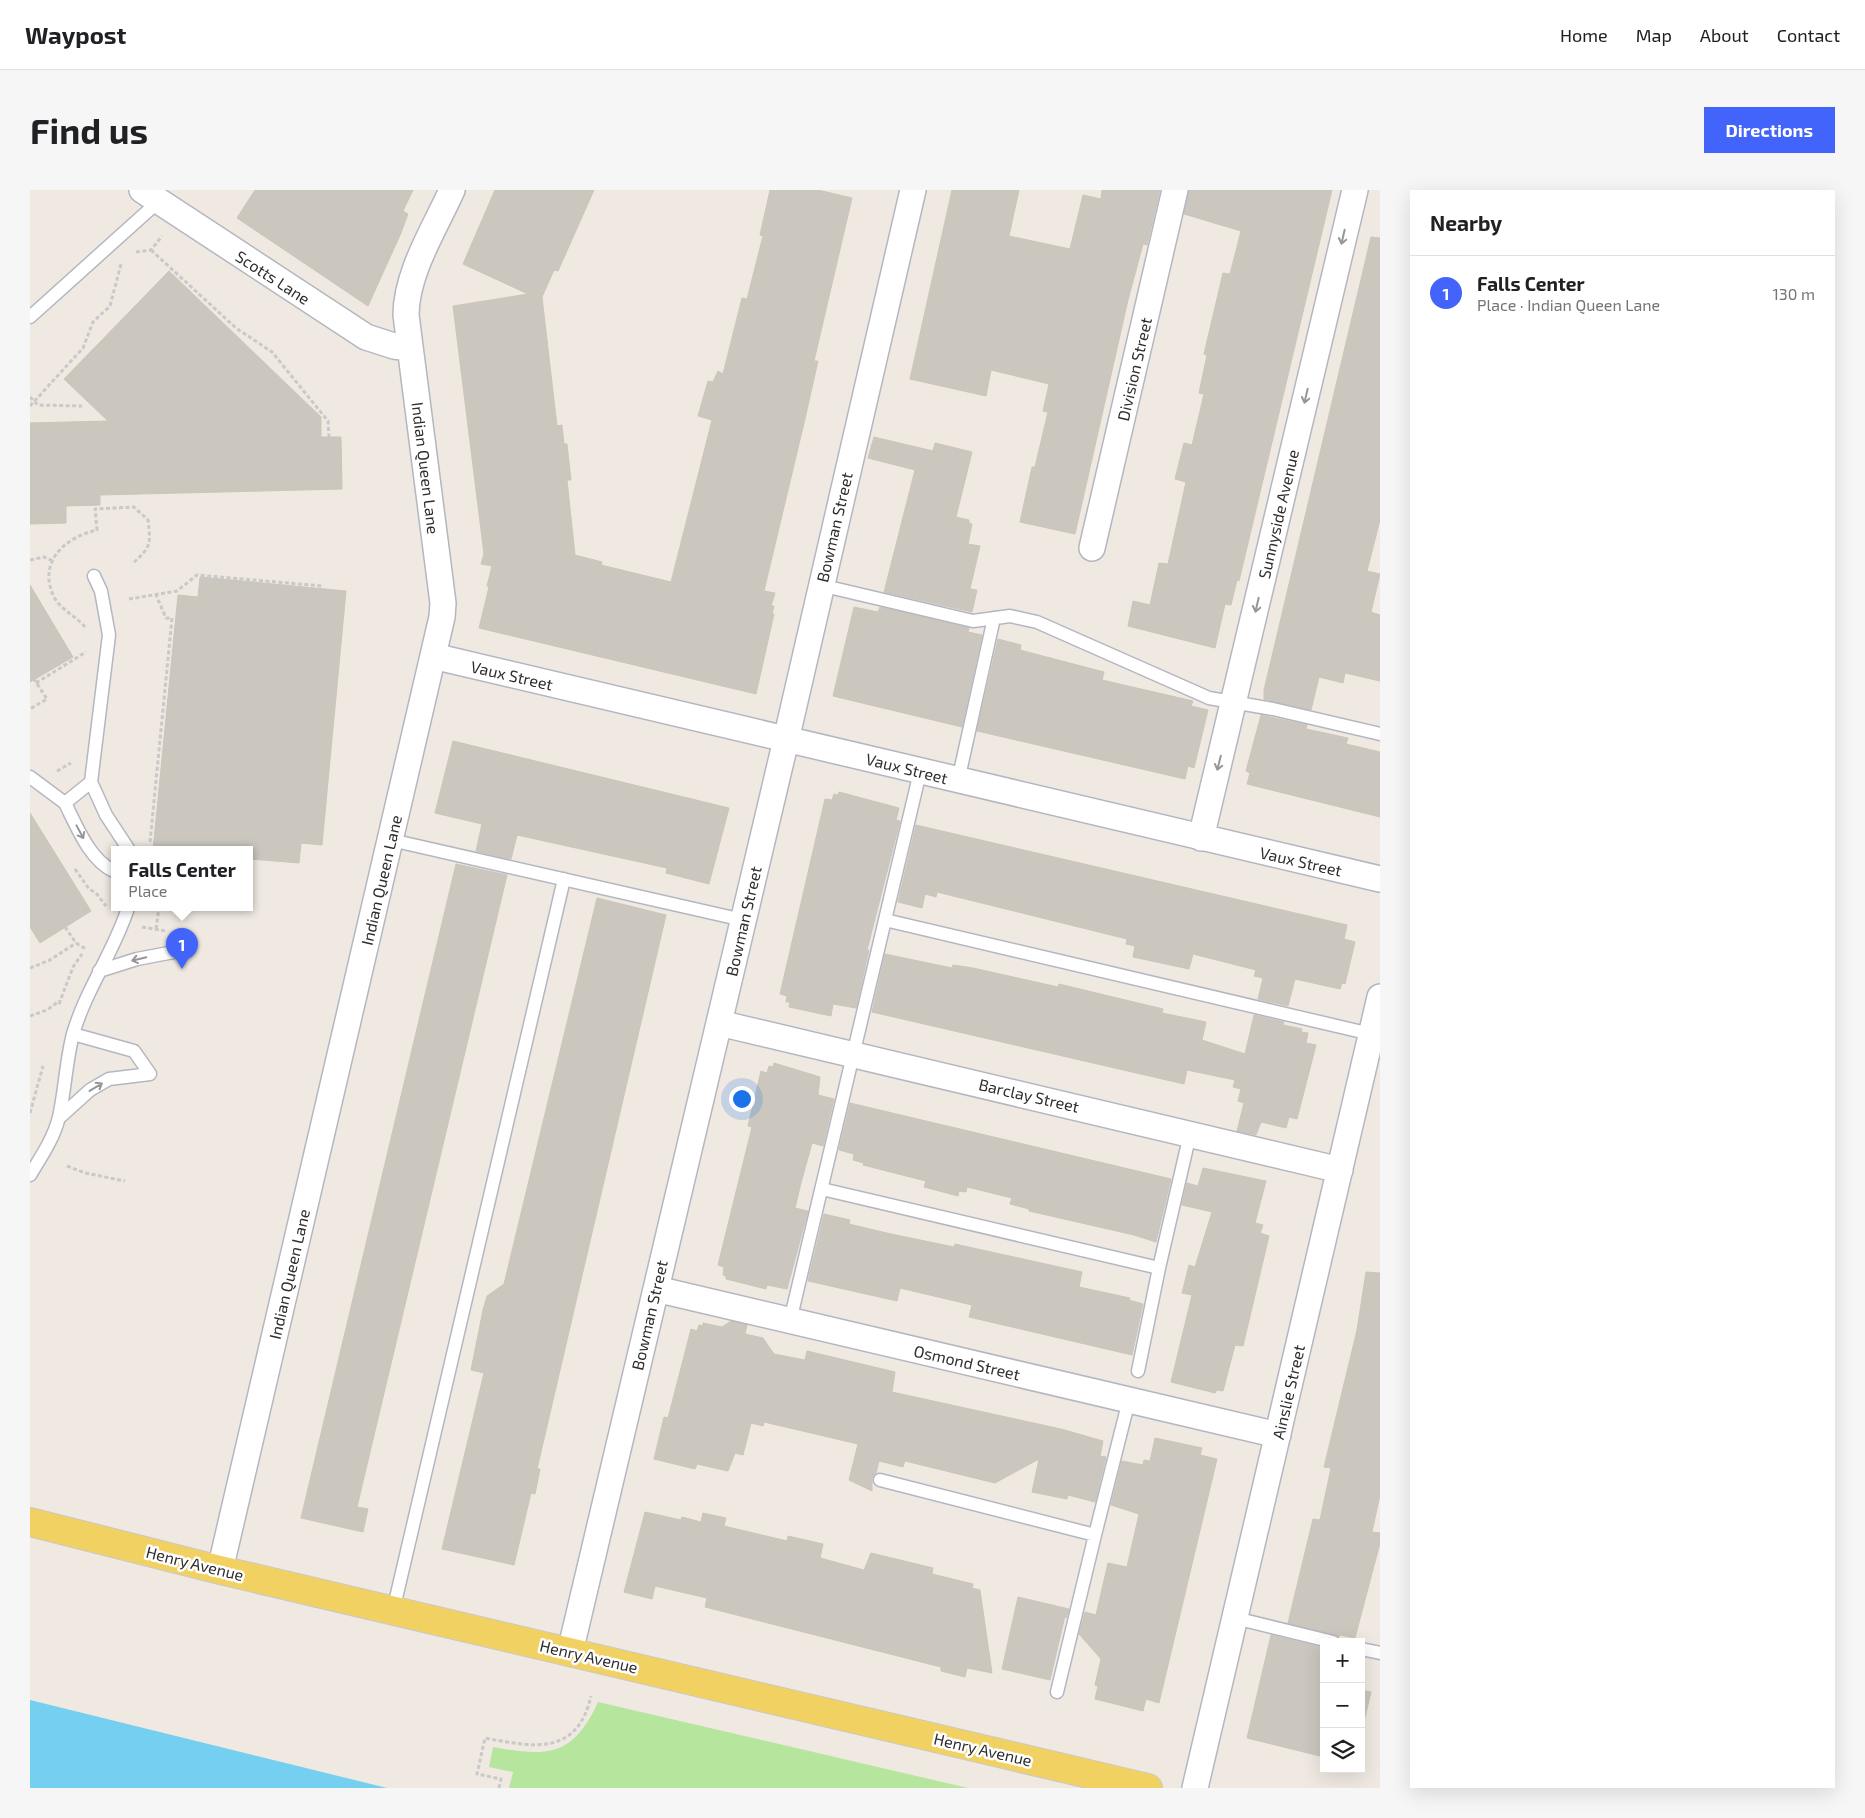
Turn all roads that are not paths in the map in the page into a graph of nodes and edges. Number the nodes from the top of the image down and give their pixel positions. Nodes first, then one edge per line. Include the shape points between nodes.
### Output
1 (452, 190) edge
2 (913, 190) edge
3 (1175, 190) edge
4 (1355, 190) edge
5 (148, 193) edge
6 (30, 317) edge
7 (410, 348) junction
8 (1092, 548) dead end
9 (94, 576) dead end
10 (820, 584) junction
11 (994, 618) junction
12 (433, 656) junction
13 (1234, 704) junction
14 (1380, 734) edge
15 (786, 740) junction
16 (920, 772) junction
17 (30, 777) edge
18 (958, 781) junction
19 (91, 782) junction
20 (65, 803) junction
21 (1202, 838) junction
22 (391, 840) junction
23 (126, 846) edge
24 (111, 870) edge
25 (564, 879) junction
26 (1380, 879) edge
27 (127, 911) edge
28 (743, 920) junction
29 (885, 920) junction
30 (179, 951) dead end
31 (99, 971) junction
32 (1380, 996) edge
33 (719, 1023) junction
34 (74, 1034) junction
35 (1376, 1035) edge
36 (854, 1053) junction
37 (59, 1118) junction
38 (1190, 1134) junction
39 (1340, 1170) junction
40 (30, 1175) edge
41 (822, 1189) junction
42 (1159, 1268) junction
43 (656, 1289) junction
44 (790, 1321) junction
45 (1138, 1371) dead end
46 (1129, 1400) junction
47 (1278, 1435) junction
48 (880, 1480) dead end
49 (30, 1522) edge
50 (1095, 1535) junction
51 (220, 1570) junction
52 (393, 1611) junction
53 (1235, 1618) junction
54 (1320, 1639) edge
55 (1365, 1650) edge
56 (570, 1652) junction
57 (1380, 1653) edge
58 (1057, 1692) dead end
59 (1148, 1788) edge
60 (1195, 1788) edge

1 - 7 street, Indian Queen Lane via 410,282 406,315
2 - 10 street, Bowman Street
3 - 8 street, Division Street
4 -> 13 street, Sunnyside Avenue
5 - 6 lane
5 - 7 street, Scotts Lane via 366,337
7 - 12 street, Indian Queen Lane via 443,603
9 - 19 lane via 101,591 109,635
10 - 11 lane via 973,621
10 - 15 street, Bowman Street
11 - 13 lane via 1010,616 1037,622 1209,698
11 - 18 lane
12 - 15 street, Vaux Street
12 - 22 street, Indian Queen Lane
13 - 14 lane via 1273,709
13 -> 21 street, Sunnyside Avenue
15 - 16 street, Vaux Street
15 - 28 street, Bowman Street
16 - 18 street, Vaux Street
16 - 29 lane
17 - 20 lane
18 - 21 street, Vaux Street
19 - 20 lane
19 - 23 lane
20 -> 24 lane via 83,839
21 - 26 street, Vaux Street
22 - 25 lane
22 - 51 street, Indian Queen Lane
25 - 28 lane
25 - 52 lane
27 - 31 lane via 113,949
28 - 33 street, Bowman Street
29 - 35 lane
29 - 36 lane
30 -> 31 lane
31 - 34 lane
32 - 35 street, Ainslie Street
33 - 36 street, Barclay Street
33 - 43 street, Bowman Street
34 - 37 lane
37 -> 34 lane via 90,1090 109,1079 150,1074 134,1052
35 - 39 street, Ainslie Street
36 - 38 street, Barclay Street
36 - 41 lane
37 - 40 lane
38 - 39 street, Barclay Street
38 - 42 lane
39 - 47 street, Ainslie Street
41 - 42 lane
41 - 44 lane
42 - 45 lane
43 - 44 street, Osmond Street
43 - 56 street, Bowman Street
44 - 46 street, Osmond Street
46 - 47 street, Osmond Street
46 - 50 lane
47 - 53 street, Ainslie Street
48 - 50 lane
49 - 51 main road, Henry Avenue
50 - 58 lane
51 - 52 main road, Henry Avenue
52 - 56 main road, Henry Avenue
53 - 54 lane
53 - 60 street, Ainslie Street
55 - 57 lane
56 - 59 main road, Henry Avenue

